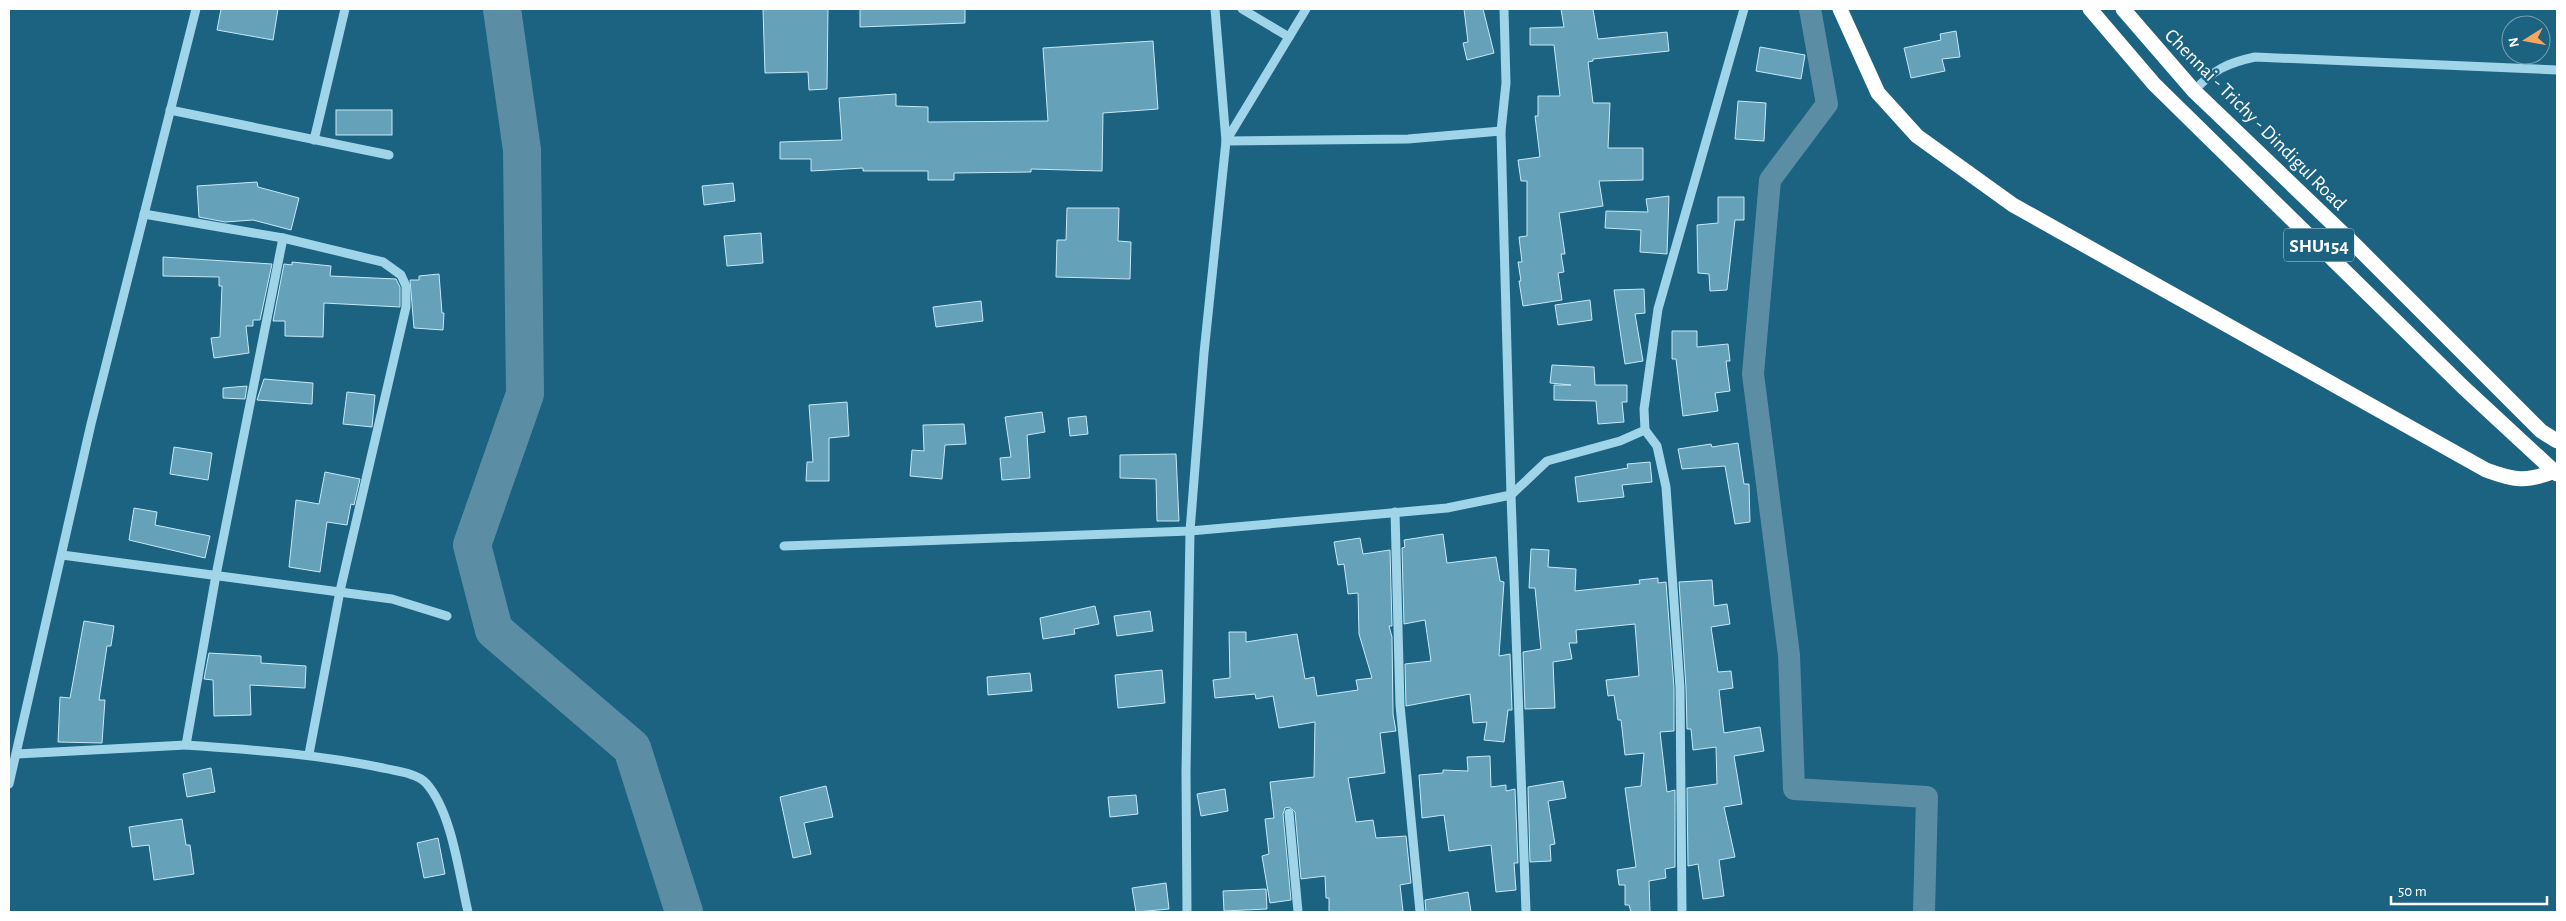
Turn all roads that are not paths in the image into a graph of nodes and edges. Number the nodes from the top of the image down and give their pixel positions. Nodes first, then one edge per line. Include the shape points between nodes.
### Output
1 (196, 9) edge
2 (345, 9) edge
3 (1216, 9) edge
4 (1242, 9) edge
5 (1306, 9) edge
6 (1504, 9) edge
7 (1744, 9) edge
8 (1840, 9) edge
9 (2090, 9) edge
10 (2123, 9) edge
11 (1289, 37) junction
12 (2557, 70) edge
13 (2194, 91) junction
14 (170, 110) junction
15 (1501, 132) junction
16 (314, 140) junction
17 (1226, 141) junction
18 (389, 155) dead end
19 (144, 214) junction
20 (283, 238) junction
21 (1645, 430) junction
22 (2557, 441) edge
23 (2555, 472) edge
24 (1510, 495) junction
25 (1395, 512) junction
26 (1190, 531) junction
27 (784, 546) dead end
28 (62, 555) junction
29 (216, 575) junction
30 (340, 591) junction
31 (447, 616) dead end
32 (186, 745) junction
33 (17, 754) junction
34 (309, 754) junction
35 (9, 784) edge
36 (1289, 813) dead end
37 (468, 912) edge
38 (1187, 912) edge
39 (1298, 912) edge
40 (1420, 912) edge
41 (1526, 912) edge
42 (1682, 912) edge

1 - 14 street
2 - 16 street
3 - 17 street
4 - 11 street
5 - 11 street
6 - 15 street via 1506,83
7 - 21 street via 1658,309 1644,409
8 - 23 highway via 1878,93 1917,136 2013,205 2486,470 2521,480
9 - 23 highway, SHU154 via 2154,84
10 - 13 highway, Chennai - Trichy - Dindigul Road
11 - 17 street
12 - 13 street via 2255,57 2229,63 2207,77
13 - 22 highway, Chennai - Trichy - Dindigul Road via 2542,431
14 - 16 street
14 - 19 street
15 - 17 street via 1408,139
15 - 24 street
16 - 18 street
17 - 26 street
19 - 20 street
19 - 28 street
20 - 29 street
20 - 30 street via 383,262 401,275 406,286 406,307
21 - 24 street via 1547,461
21 - 42 street via 1657,446 1667,496 1680,688
24 - 25 street via 1446,508
24 - 41 street
25 - 26 street
25 - 40 street via 1400,705
26 - 27 street
26 - 38 street
28 - 29 street
28 - 33 street
29 - 30 street
29 - 32 street
30 - 31 street via 392,599
30 - 34 street
32 - 33 street
32 - 34 street
33 - 35 street
34 - 37 street via 405,773 424,780 446,822
36 - 39 street

